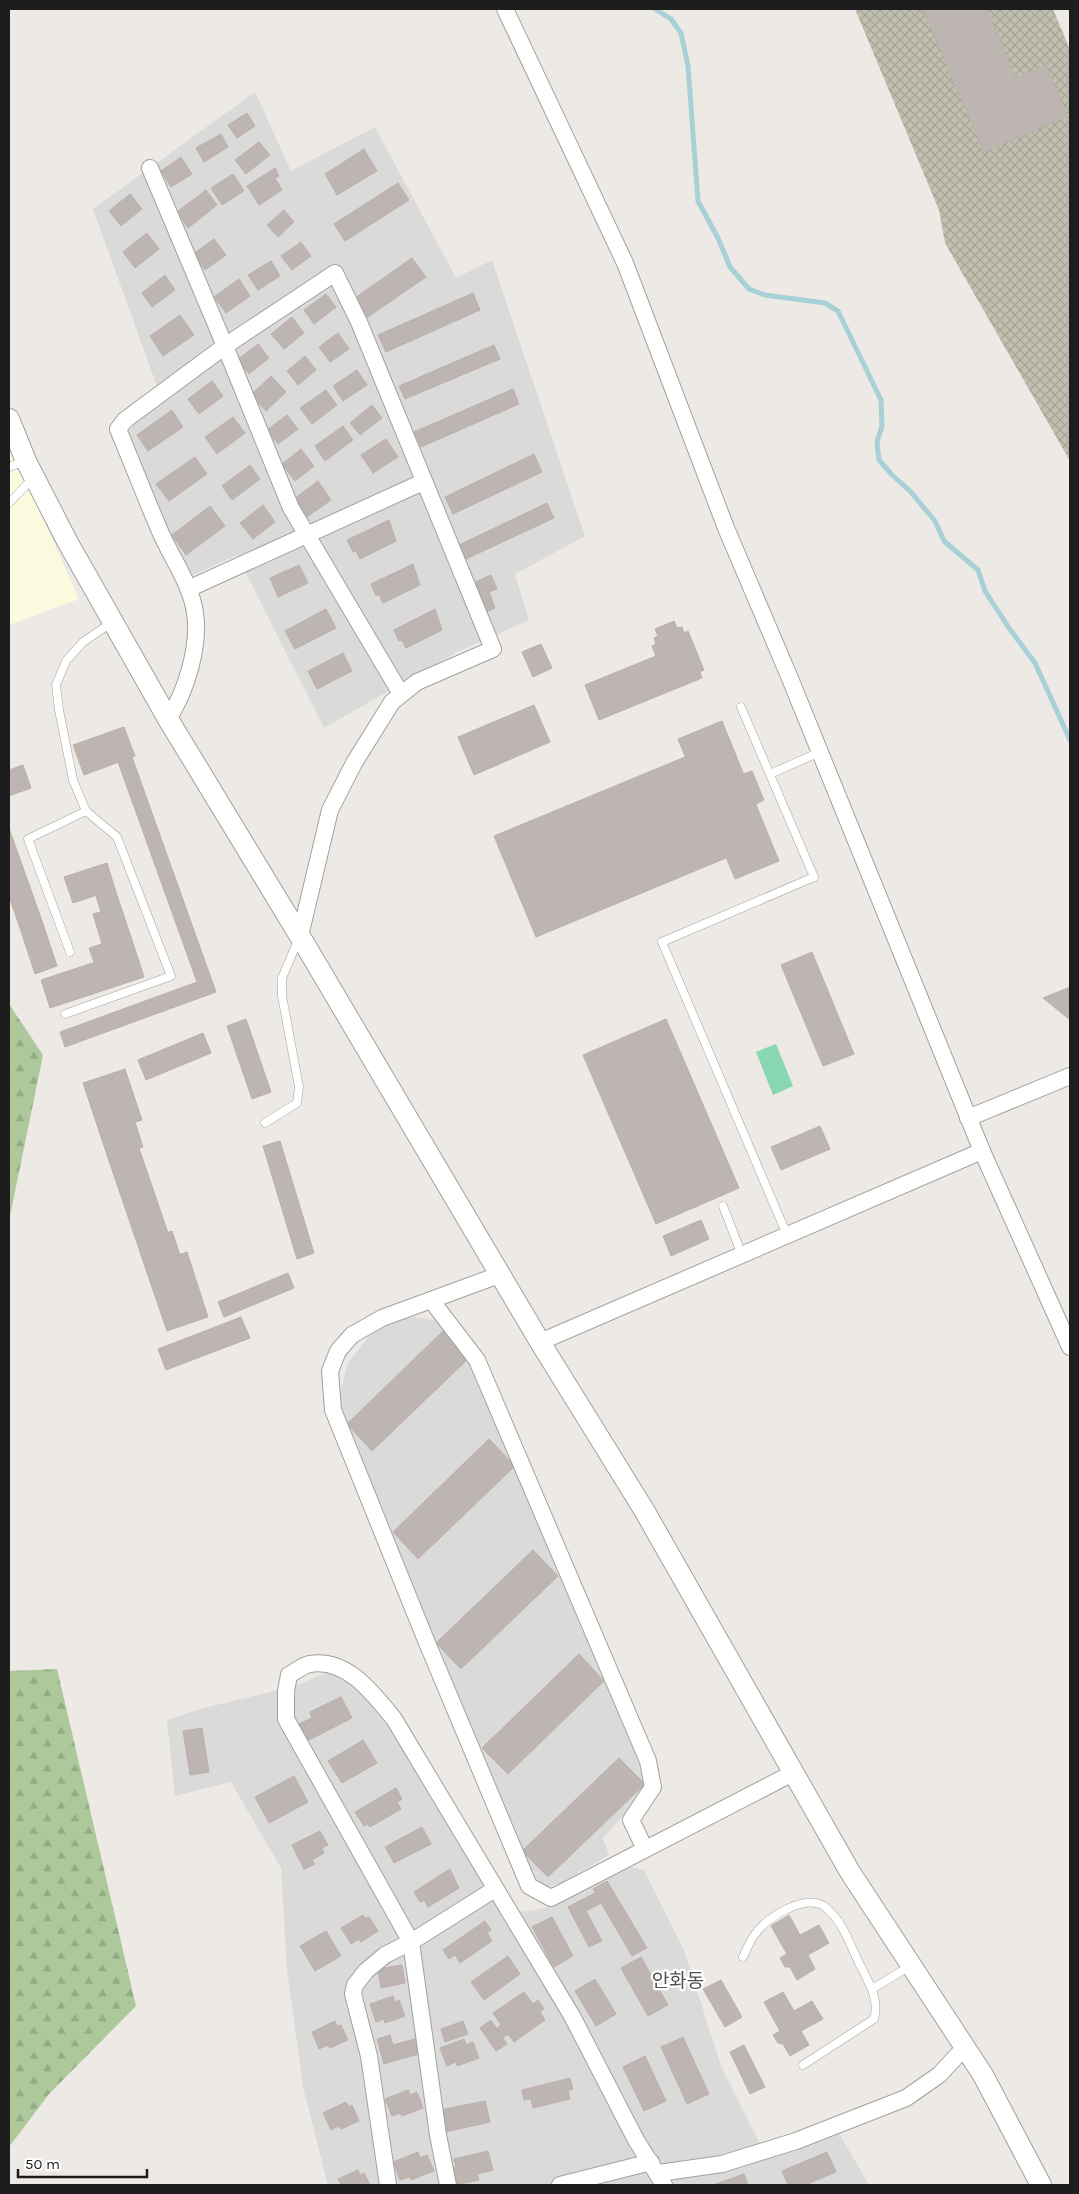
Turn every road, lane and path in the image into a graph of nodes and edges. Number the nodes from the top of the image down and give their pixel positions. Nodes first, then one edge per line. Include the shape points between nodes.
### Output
1 (505, 9) edge
2 (150, 168) dead end
3 (225, 346) junction
4 (9, 419) edge
5 (23, 468) edge
6 (424, 482) junction
7 (9, 503) edge
8 (307, 536) junction
9 (188, 588) junction
10 (113, 622) junction
11 (402, 694) junction
12 (741, 707) dead end
13 (168, 719) junction
14 (820, 752) junction
15 (770, 774) junction
16 (86, 811) junction
17 (300, 936) junction
18 (70, 952) dead end
19 (65, 1014) dead end
20 (1070, 1076) edge
21 (968, 1118) junction
22 (265, 1123) dead end
23 (982, 1151) junction
24 (723, 1206) dead end
25 (787, 1235) junction
26 (742, 1254) junction
27 (500, 1275) junction
28 (431, 1300) junction
29 (540, 1342) junction
30 (1070, 1347) edge
31 (793, 1772) junction
32 (645, 1850) junction
33 (495, 1889) junction
34 (411, 1942) junction
35 (743, 1957) dead end
36 (911, 1965) junction
37 (872, 1989) junction
38 (965, 2047) junction
39 (803, 2065) dead end
40 (658, 2173) edge
41 (388, 2185) edge
42 (448, 2185) edge
43 (560, 2185) edge
44 (1041, 2185) edge

1 - 14 street via 625,263 726,528
2 - 3 street
3 - 6 street via 335,273 359,322
3 - 8 street via 290,508
3 - 9 street via 125,420 118,429 159,530
4 - 5 street
5 - 7 lane
5 - 10 street
6 - 8 street
6 - 11 street via 493,649 417,682
8 - 9 street
8 - 11 street
9 - 13 street via 195,614 194,643 188,678
10 - 13 street
10 - 16 lane via 83,642 66,661 56,685 73,780
11 - 17 street via 392,702 330,810
12 - 15 lane
13 - 17 street
14 - 15 lane
14 - 21 street
15 - 25 lane via 814,877 662,942
16 - 18 lane via 28,839
16 - 19 lane via 117,837 171,976
17 - 22 lane via 282,978 299,1087 297,1103
17 - 27 street
20 - 21 street
21 - 23 street
23 - 25 street
23 - 30 street
24 - 26 lane
25 - 26 street
26 - 29 street
27 - 28 street
27 - 29 street
28 - 32 street via 477,1360 648,1761 654,1787 631,1820
28 - 32 street via 382,1318 352,1335 338,1352 330,1371 333,1410 529,1886 552,1898
29 - 31 street via 644,1510
31 - 32 street
31 - 36 street via 850,1872
33 - 34 street
33 - 34 street via 394,1719 369,1687 337,1666 309,1664 289,1675 286,1719
33 - 40 street via 572,2016 636,2140
34 - 41 street via 385,1955 366,1971 355,1985 353,1994 369,2056
34 - 42 street
35 - 37 lane via 766,1921 790,1907 808,1902 824,1906 840,1924
36 - 37 lane
36 - 38 street
37 - 39 lane via 878,2007 874,2019
38 - 40 street via 939,2075 906,2098 722,2164
38 - 44 street
40 - 43 street

